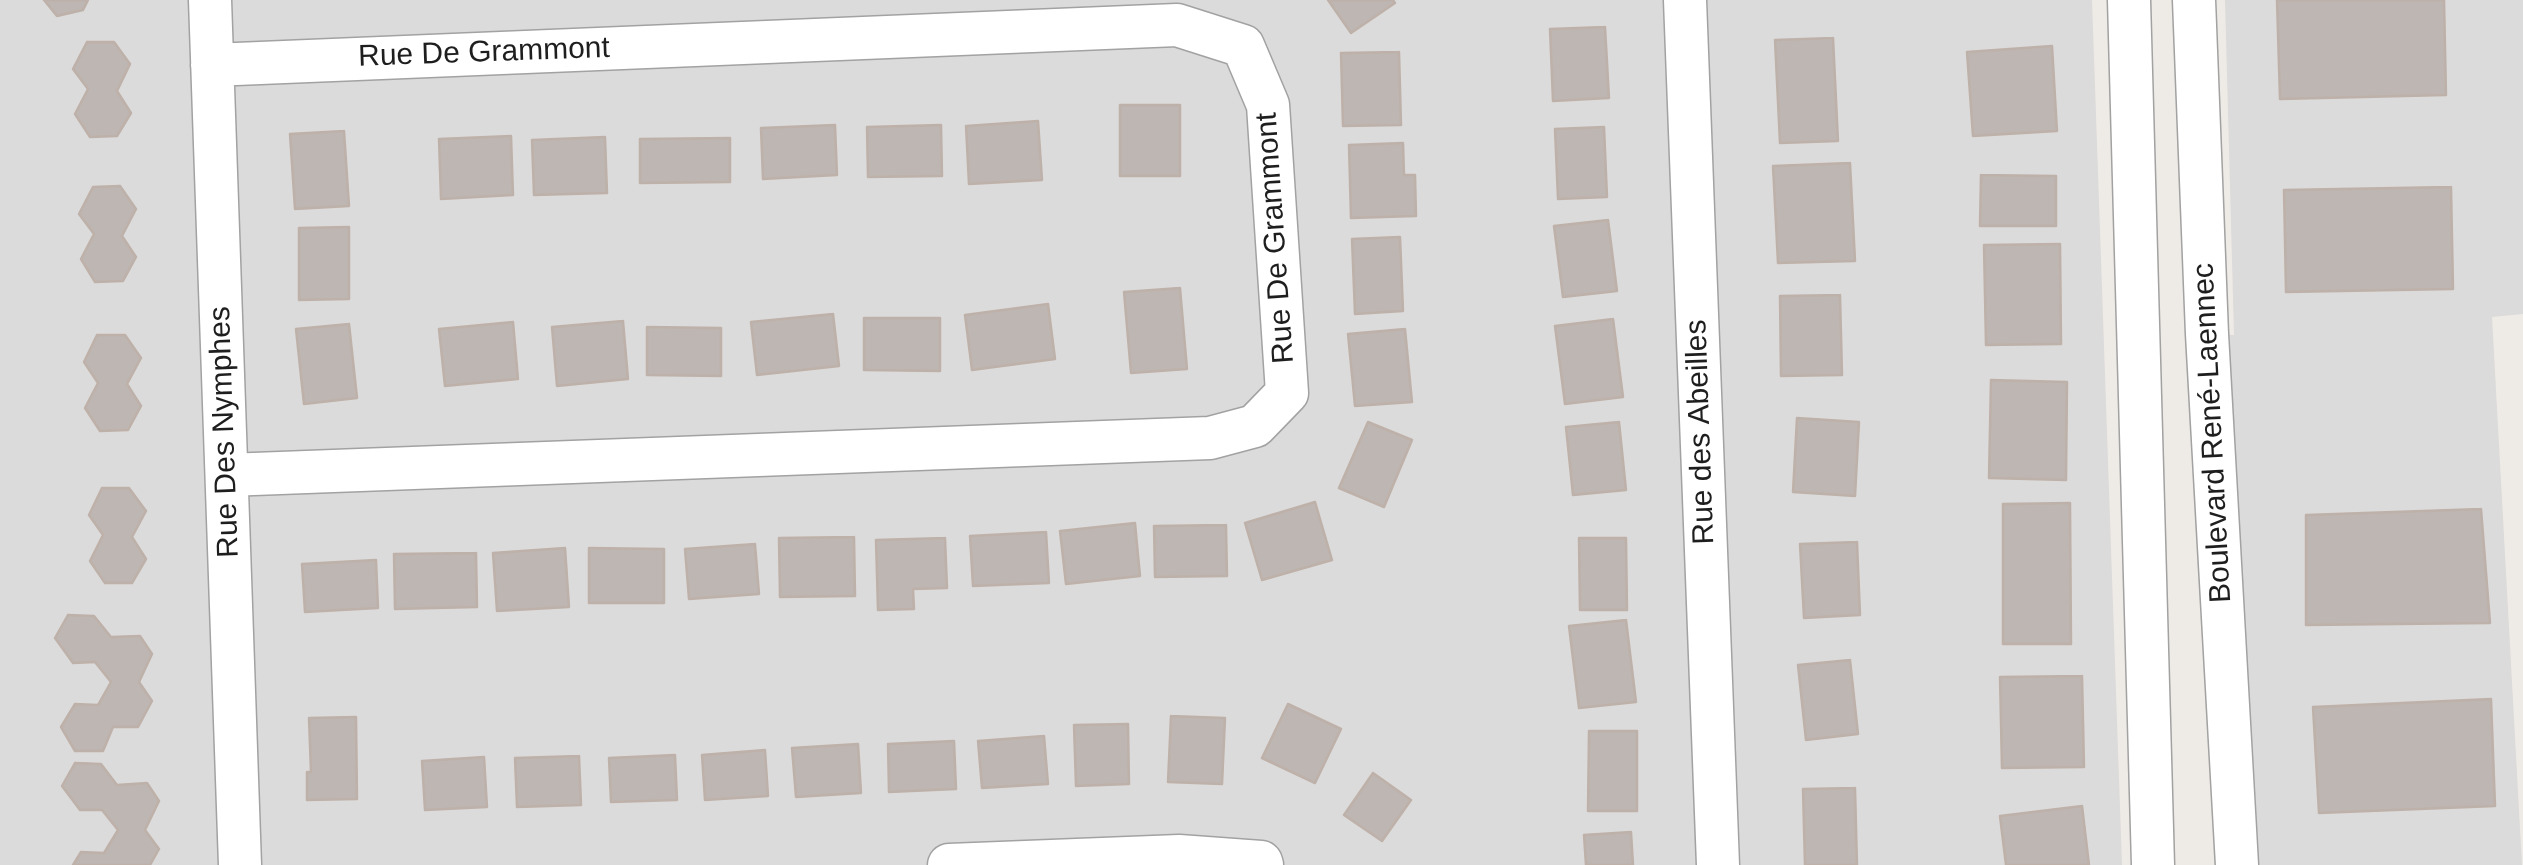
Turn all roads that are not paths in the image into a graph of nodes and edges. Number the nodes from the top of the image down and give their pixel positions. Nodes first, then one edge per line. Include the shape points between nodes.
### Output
1 (210, 0) edge
2 (1684, 0) edge
3 (2129, 0) edge
4 (2194, 0) edge
5 (212, 64) junction
6 (227, 475) junction
7 (240, 865) edge
8 (948, 865) edge
9 (1262, 865) edge
10 (1718, 865) edge
11 (2153, 865) edge
12 (2237, 865) edge

1 - 5 street, Rue Des Nymphes
2 - 10 street, Rue des Abeilles
3 - 11 street
4 - 12 street, Boulevard René-Laennec
5 - 6 street, Rue Des Nymphes
5 - 6 street, Rue De Grammont via 1177,25 1244,46 1268,105 1287,393 1255,426 1210,438
6 - 7 street, Rue Des Nymphes
8 - 9 street via 1179,856

